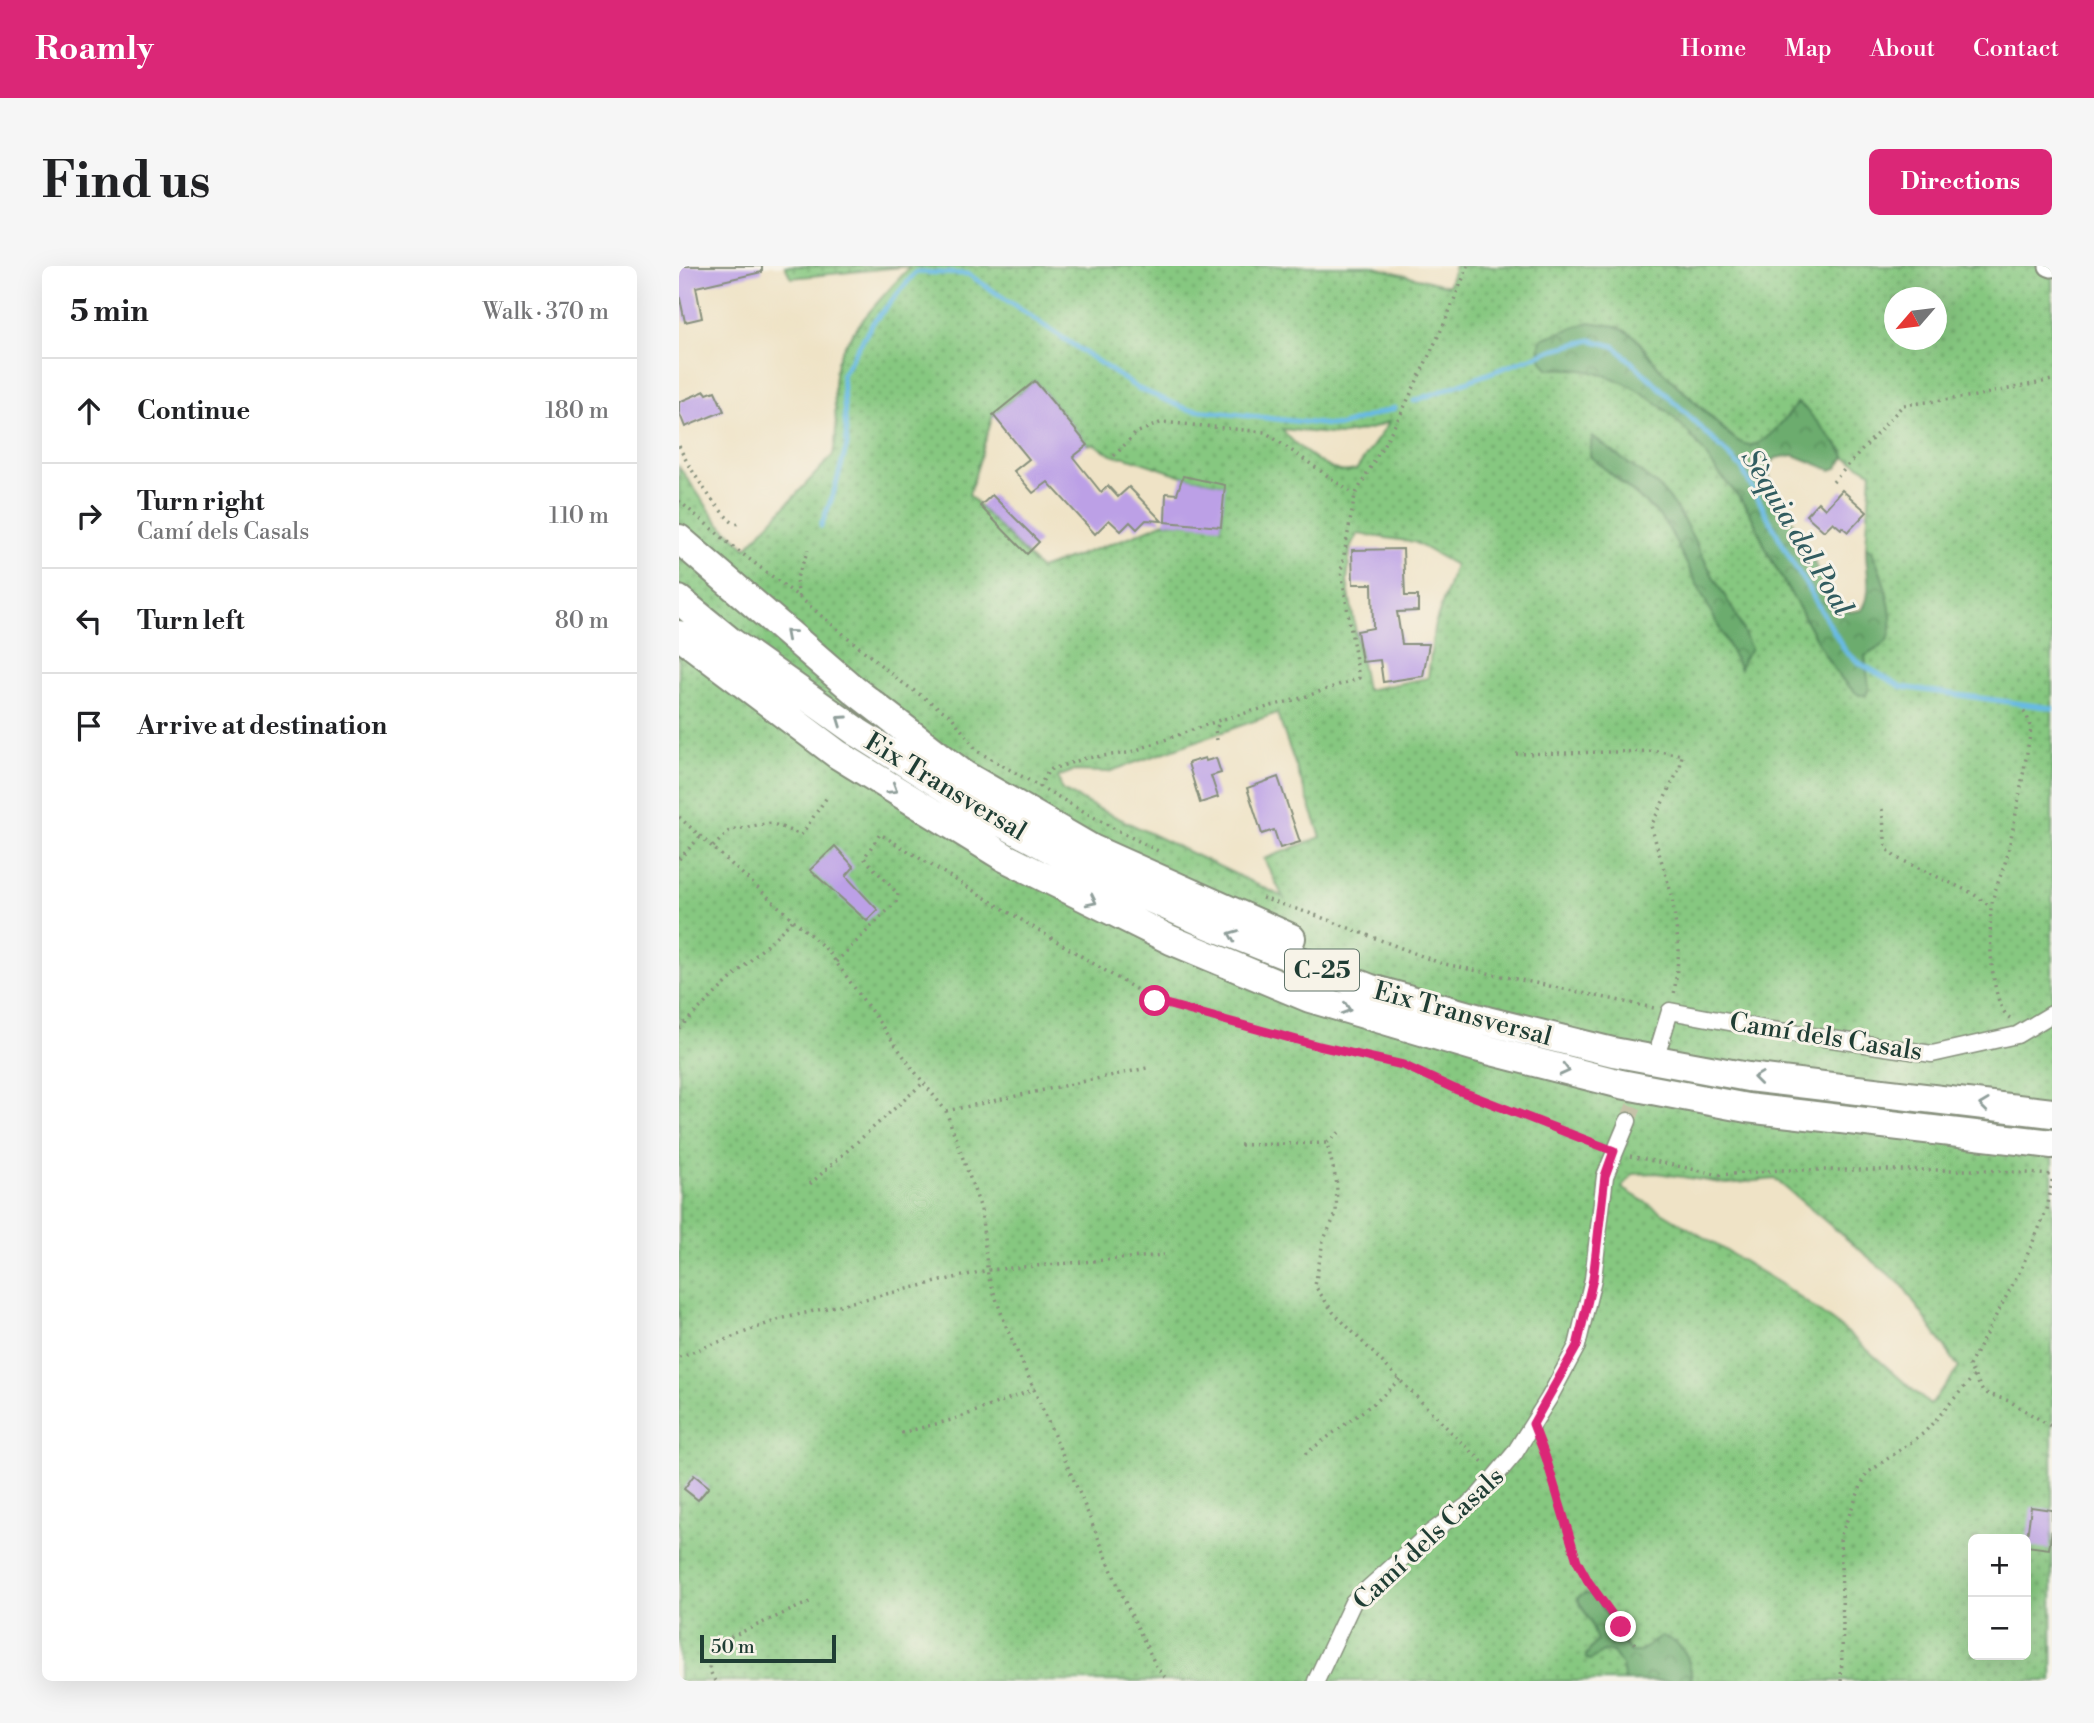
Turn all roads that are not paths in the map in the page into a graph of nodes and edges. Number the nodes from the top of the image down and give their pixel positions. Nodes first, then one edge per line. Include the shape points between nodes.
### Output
1 (679, 539) edge
2 (679, 600) edge
3 (679, 635) edge
4 (679, 658) edge
5 (837, 754) junction
6 (2052, 1014) edge
7 (1487, 1021) junction
8 (1660, 1045) tunnel mouth
9 (2052, 1113) edge
10 (1628, 1121) tunnel mouth
11 (2052, 1144) edge
12 (1316, 1681) edge

7 -> 1 highway via 1092,849 964,775 853,690
7 -> 2 highway, Eix Transversal / C-25 via 1370,989 1097,874 995,819 857,732
3 - 5 highway, Eix Transversal / C-25
4 - 5 highway via 719,689
5 -> 11 highway, Eix Transversal / C-25 via 1006,858 1171,940 1310,998 1621,1084 1747,1108
6 - 8 street, Camí dels Casals via 2017,1035 1932,1054 1670,1011
9 -> 7 highway, Eix Transversal / C-25 via 1748,1077 1613,1052
10 - 12 street, Camí dels Casals via 1605,1176 1593,1279 1577,1346 1514,1454 1476,1499 1353,1602

